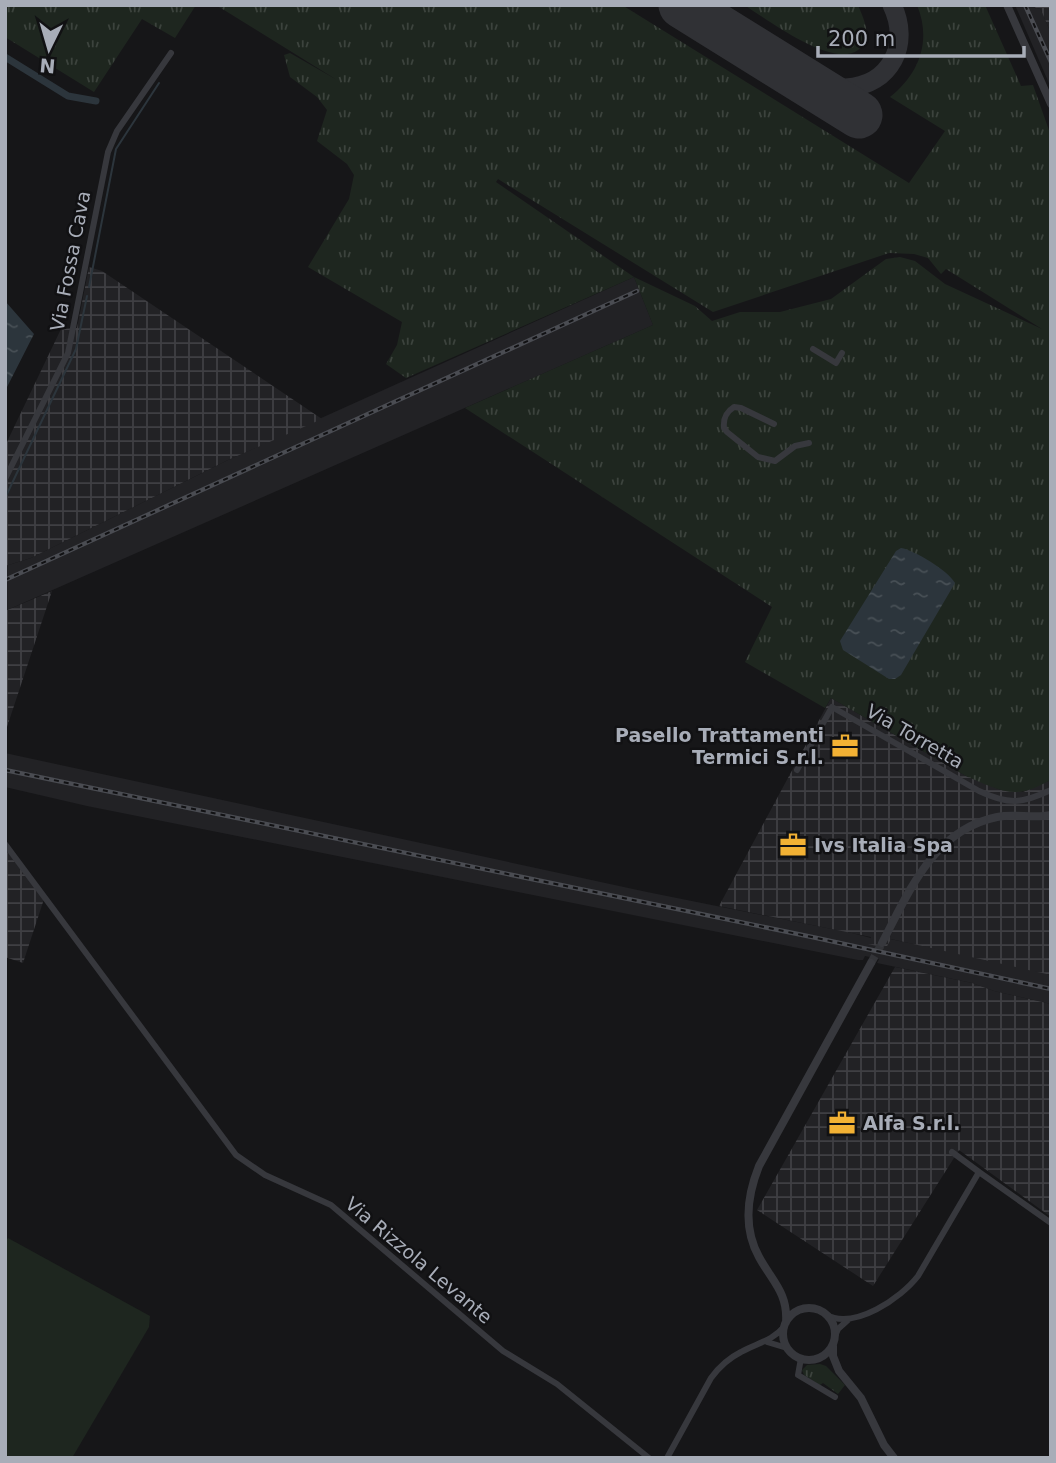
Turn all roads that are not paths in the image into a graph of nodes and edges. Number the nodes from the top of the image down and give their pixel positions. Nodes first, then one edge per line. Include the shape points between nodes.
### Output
1 (1007, 5) edge
2 (171, 53) dead end
3 (1051, 104) edge
4 (813, 349) dead end
5 (842, 352) dead end
6 (774, 424) dead end
7 (809, 443) dead end
8 (5, 479) edge
9 (797, 770) dead end
10 (1051, 790) edge
11 (1051, 815) edge
12 (5, 844) edge
13 (882, 943) tunnel mouth
14 (871, 963) tunnel mouth
15 (952, 1152) dead end
16 (979, 1172) junction
17 (1051, 1223) edge
18 (783, 1296) junction
19 (811, 1308) junction
20 (826, 1315) junction
21 (849, 1319) junction
22 (785, 1324) junction
23 (834, 1339) junction
24 (765, 1342) junction
25 (787, 1348) junction
26 (802, 1358) junction
27 (812, 1359) junction
28 (839, 1371) junction
29 (835, 1397) dead end
30 (889, 1454) edge
31 (649, 1458) edge
32 (667, 1458) edge

1 - 3 street
2 - 8 street, Via Fossa Cava via 111,143 68,353
4 - 5 street via 836,363
6 - 7 street via 734,407 723,422 727,432 764,460 775,461 795,446
9 - 10 street, Via Torretta via 832,707 999,800 1024,801
11 - 13 street via 994,817 944,843 912,885
12 - 31 street, Via Rizzola Levante via 236,1155 265,1175 331,1205 503,1351 557,1384
14 - 18 street via 751,1185 748,1220 752,1238
15 - 16 street
16 - 17 street
16 - 21 street via 908,1290
18 - 19 street
18 - 22 street
19 - 20 street
19 - 22 street via 793,1313
20 - 21 street
20 - 23 street
21 - 23 street
22 - 24 street
22 - 25 street
23 - 27 street via 823,1355
23 - 28 street via 833,1356
24 - 25 street
24 - 32 street via 738,1353 719,1368
25 - 26 street
26 - 27 street
26 - 29 street via 798,1375
27 - 28 street
28 - 30 street via 861,1398

